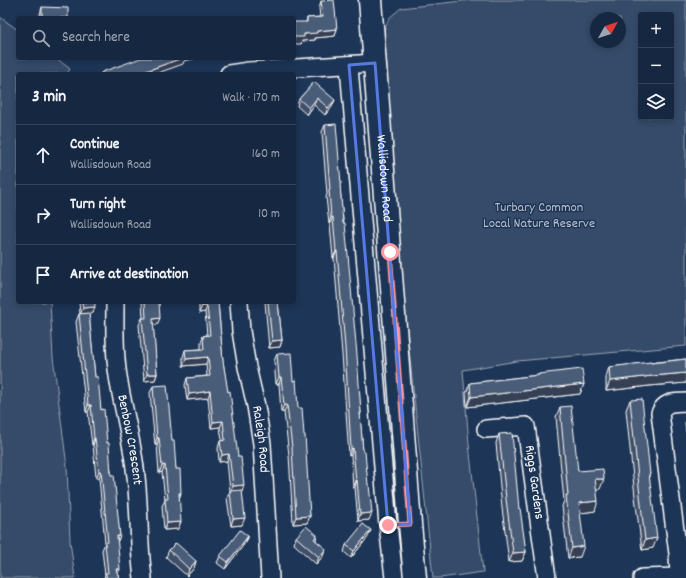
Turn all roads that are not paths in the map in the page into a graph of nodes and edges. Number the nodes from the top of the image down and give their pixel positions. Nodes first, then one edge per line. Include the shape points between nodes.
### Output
1 (370, 0) edge
2 (375, 63) junction
3 (349, 65) junction
4 (242, 72) edge
5 (115, 304) edge
6 (239, 304) edge
7 (686, 402) edge
8 (486, 429) dead end
9 (410, 524) junction
10 (388, 525) junction
11 (682, 577) edge
12 (143, 578) edge
13 (270, 578) edge
14 (394, 578) edge
15 (415, 578) edge
16 (547, 578) edge
17 (642, 578) edge

1 - 2 main road, Wallisdown Road
2 - 3 street
2 - 9 main road, Wallisdown Road
3 - 4 street
3 - 10 street, Wallisdown Road
5 - 12 street, Benbow Crescent via 117,368 135,468
6 - 13 street, Raleigh Road via 241,331 262,444
7 - 11 street via 669,403 660,413
8 - 16 street, Riggs Gardens via 526,426
9 - 10 street
9 - 15 main road, Wallisdown Road
10 - 14 street, Wallisdown Road
11 - 17 street

